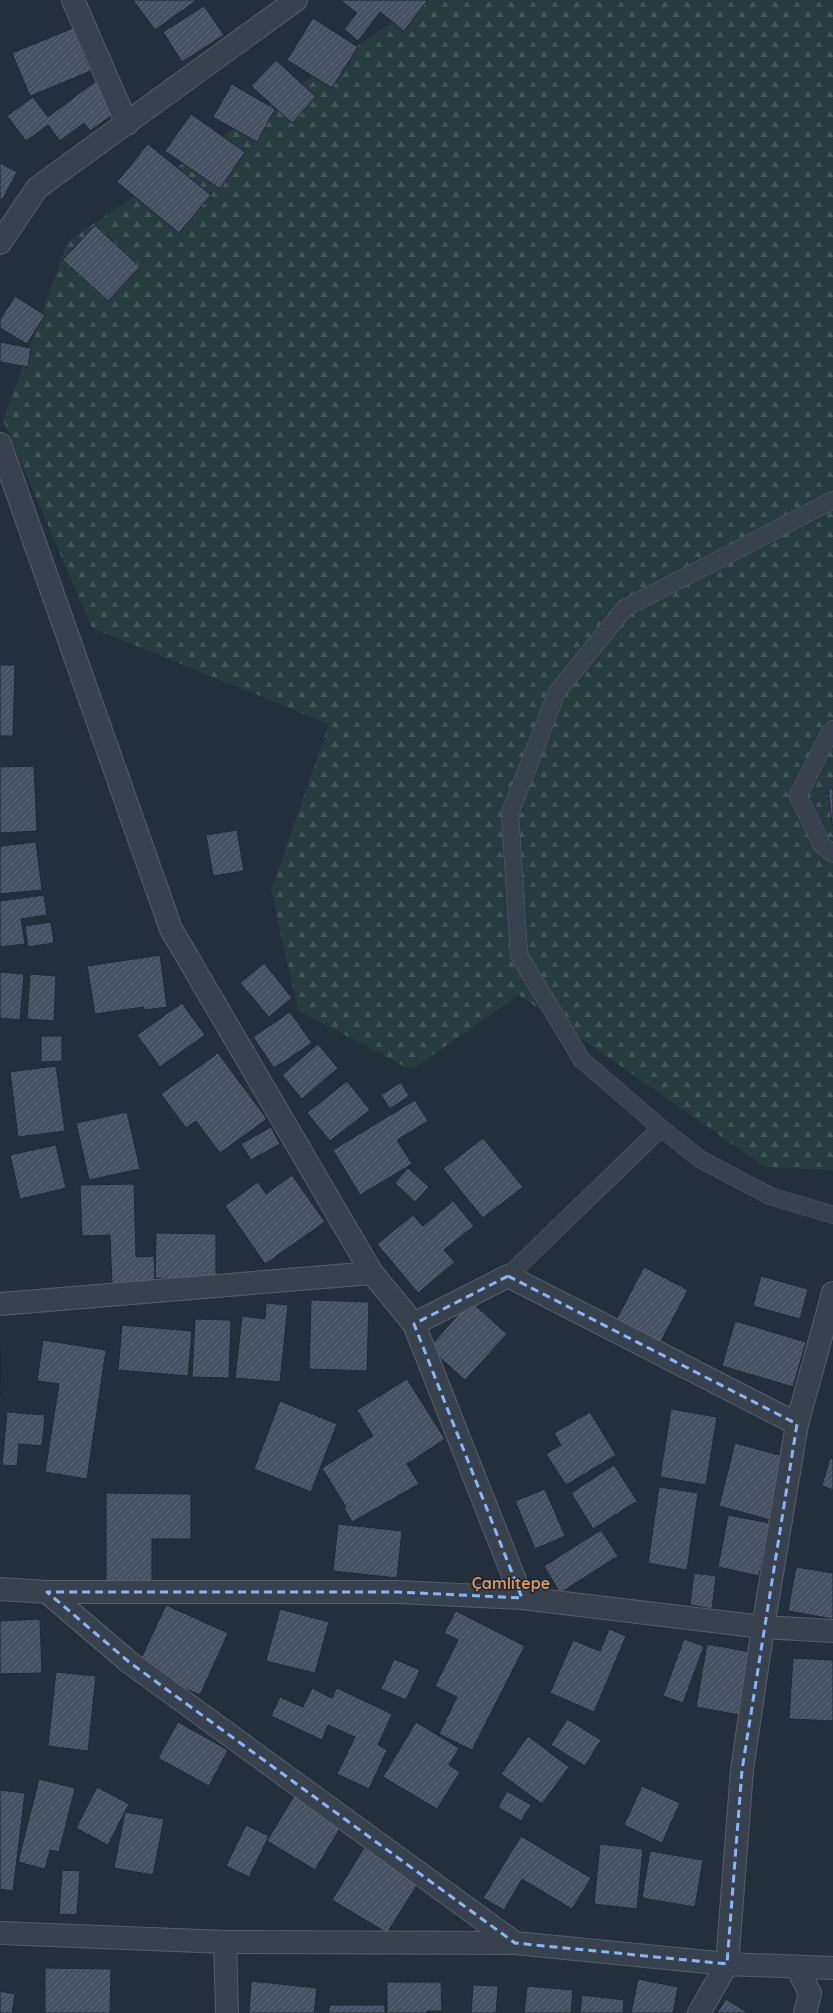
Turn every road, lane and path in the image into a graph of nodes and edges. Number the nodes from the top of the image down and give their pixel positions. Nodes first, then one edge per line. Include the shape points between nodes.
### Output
1 (73, 0) edge
2 (296, 0) edge
3 (126, 124) junction
4 (0, 243) edge
5 (0, 444) edge
6 (833, 500) edge
7 (833, 729) edge
8 (833, 854) edge
9 (660, 1128) junction
10 (833, 1214) edge
11 (372, 1273) junction
12 (508, 1276) junction
13 (833, 1293) edge
14 (0, 1304) edge
15 (414, 1324) junction
16 (797, 1424) junction
17 (0, 1589) edge
18 (47, 1592) junction
19 (522, 1598) junction
20 (763, 1628) junction
21 (833, 1631) edge
22 (0, 1933) edge
23 (225, 1942) junction
24 (515, 1944) junction
25 (727, 1964) junction
26 (796, 1966) junction
27 (833, 1968) edge
28 (227, 2013) edge
29 (699, 2013) edge
30 (805, 2013) edge

1 - 3 street
2 - 3 street
3 - 4 street via 37,188
5 - 11 street via 171,929
6 - 9 lane via 625,608 557,692 510,813 519,955 582,1060
7 - 8 lane via 798,796 822,845
9 - 10 lane via 700,1159 770,1196
9 - 12 lane
11 - 14 street
11 - 15 street
12 - 15 street
12 - 16 street
13 - 16 street
15 - 19 street
16 - 20 street
17 - 18 street
18 - 19 street via 398,1592
18 - 24 street via 129,1662
19 - 20 street
20 - 21 street
20 - 25 street via 742,1770
22 - 23 street
23 - 24 street
23 - 28 street
24 - 25 street
25 - 26 street
25 - 29 street
26 - 27 street
26 - 30 street via 810,1993

